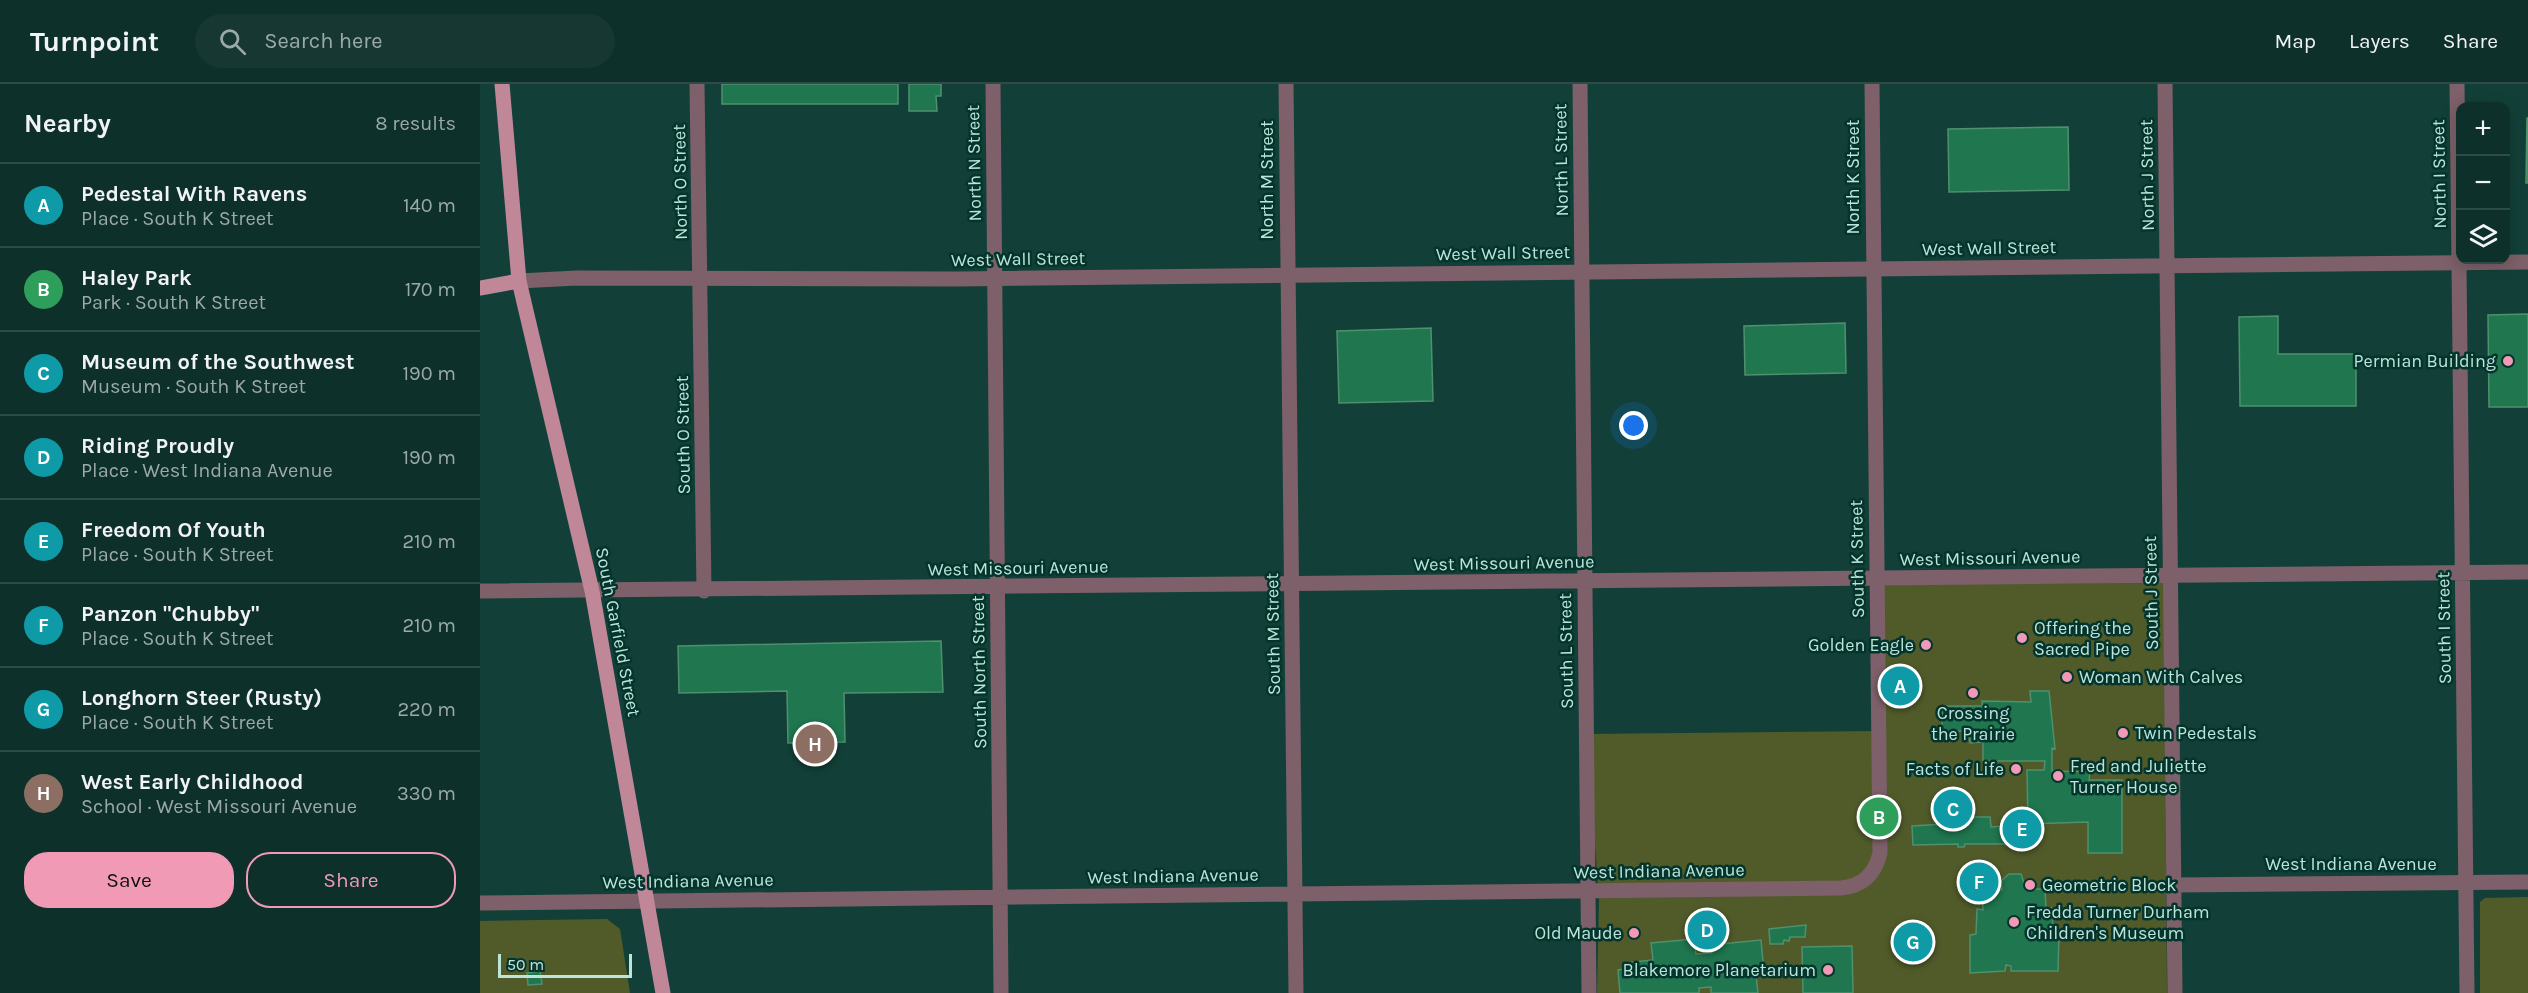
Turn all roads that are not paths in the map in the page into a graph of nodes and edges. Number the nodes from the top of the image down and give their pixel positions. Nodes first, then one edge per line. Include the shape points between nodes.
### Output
1 (502, 84) edge
2 (697, 84) edge
3 (993, 84) edge
4 (1286, 84) edge
5 (1580, 84) edge
6 (1872, 84) edge
7 (2165, 84) edge
8 (2457, 84) edge
9 (2459, 210) edge
10 (2510, 262) edge
11 (2528, 262) edge
12 (2456, 263) edge
13 (2460, 264) edge
14 (2168, 266) junction
15 (1874, 269) junction
16 (1581, 272) junction
17 (1287, 275) junction
18 (995, 278) junction
19 (702, 279) junction
20 (519, 281) junction
21 (480, 288) edge
22 (2528, 572) edge
23 (2463, 573) junction
24 (2170, 576) junction
25 (1876, 579) junction
26 (1584, 582) junction
27 (1292, 585) junction
28 (998, 588) junction
29 (480, 591) edge
30 (592, 591) junction
31 (704, 591) junction
32 (1866, 880) joint
33 (2465, 882) junction
34 (2528, 882) edge
35 (2173, 885) junction
36 (1589, 891) junction
37 (1295, 894) junction
38 (1001, 898) junction
39 (647, 901) junction
40 (480, 903) edge
41 (663, 993) edge
42 (1001, 993) edge
43 (1296, 993) edge
44 (1590, 993) edge
45 (2175, 993) edge
46 (2467, 993) edge

1 - 20 main road, South Garfield Street
2 - 19 street, North O Street
3 - 18 street, North N Street
4 - 17 street, North M Street
5 - 16 street, North L Street
6 - 15 street, North K Street
7 - 14 street, North J Street
8 - 9 street, North I Street
10 - 11 street, West Wall Street
12 - 14 street, West Wall Street
13 - 23 street, South I Street
14 - 15 street, West Wall Street
14 - 24 street, South J Street
15 - 16 street, West Wall Street
15 - 25 street, South K Street
16 - 17 street, West Wall Street
16 - 26 street, South L Street
17 - 18 street, West Wall Street
17 - 27 street, South M Street
18 - 19 street, West Wall Street
18 - 28 street, South North Street
19 - 20 street, West Wall Street
19 - 31 street, South O Street
20 - 21 main road, West Wall Street
20 - 30 main road, South Garfield Street
22 - 23 street, West Missouri Avenue
23 - 24 street, West Missouri Avenue
23 - 33 street, South I Street
24 - 25 street, West Missouri Avenue
24 - 35 street, South J Street
25 - 26 street, West Missouri Avenue
25 - 32 street, South K Street via 1880,853 1878,864
26 - 27 street, West Missouri Avenue
26 - 36 street, South L Street
27 - 28 street, West Missouri Avenue
27 - 37 street, South M Street
28 - 31 street, West Missouri Avenue
28 - 38 street, South North Street
29 - 30 street, West Missouri Avenue
30 - 31 street, West Missouri Avenue
30 - 39 main road, South Garfield Street
32 - 36 street, West Indiana Avenue via 1841,888
33 - 34 street, West Indiana Avenue
33 - 35 street, West Indiana Avenue
33 - 46 street, South I Street
35 - 45 street, South J Street
36 - 37 street, West Indiana Avenue
36 - 44 street, South L Street
37 - 38 street, West Indiana Avenue
37 - 43 street, South M Street
38 - 39 street, West Indiana Avenue
38 - 42 street, South North Street
39 - 40 street, West Indiana Avenue
39 - 41 main road, South Garfield Street

